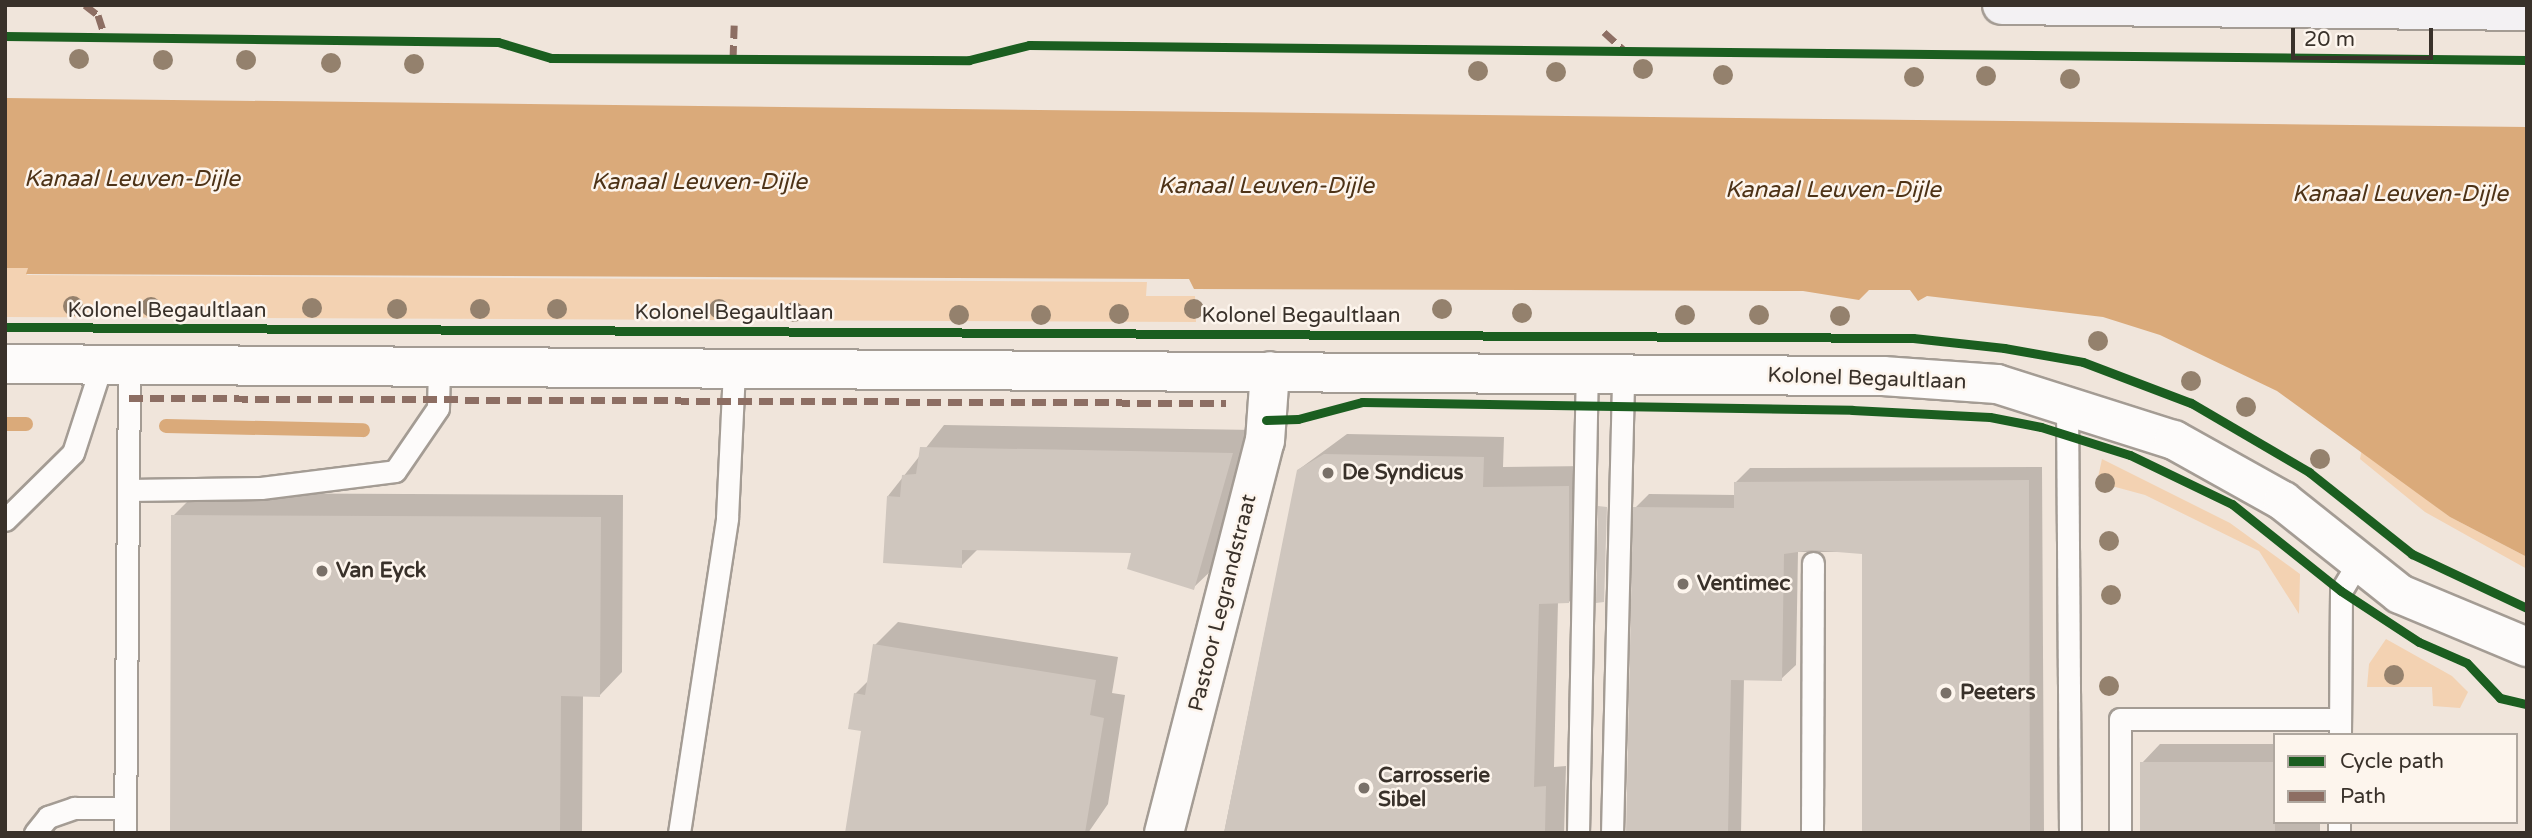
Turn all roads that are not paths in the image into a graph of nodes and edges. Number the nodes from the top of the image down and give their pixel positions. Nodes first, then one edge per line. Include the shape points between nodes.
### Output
1 (2002, 5) edge
2 (2189, 6) edge
3 (2374, 7) edge
4 (2527, 11) edge
5 (5, 364) edge
6 (116, 364) junction
7 (439, 366) junction
8 (734, 368) junction
9 (1270, 371) junction
10 (1605, 374) junction
11 (2067, 402) junction
12 (129, 490) junction
13 (5, 520) edge
14 (1813, 563) dead end
15 (2357, 564) junction
16 (2527, 648) edge
17 (2340, 727) edge
18 (125, 808) junction
19 (35, 833) edge
20 (125, 833) edge
21 (679, 833) edge
22 (1164, 833) edge
23 (1578, 833) edge
24 (1612, 833) edge
25 (1812, 833) edge
26 (2070, 833) edge
27 (2120, 833) edge

1 - 2 main road
2 - 3 main road
3 - 4 main road
5 - 6 street, Kolonel Begaultlaan
6 - 7 street, Kolonel Begaultlaan
6 - 12 lane
6 - 13 lane via 73,453
7 - 8 street, Kolonel Begaultlaan
7 - 12 lane via 438,408 395,471 261,488
8 - 9 street, Kolonel Begaultlaan
8 - 21 lane via 727,519
9 - 10 street, Kolonel Begaultlaan
9 - 22 street, Pastoor Legrandstraat via 1265,441
10 - 11 street, Kolonel Begaultlaan via 1883,376 1997,384
10 - 23 lane
10 - 24 lane
11 - 15 street, Kolonel Begaultlaan via 2198,454 2283,501
11 - 26 lane
12 - 18 lane
14 - 25 lane
15 - 16 street, Kolonel Begaultlaan via 2458,622
15 - 17 lane via 2340,591
17 - 27 lane via 2120,719
18 - 19 lane via 74,808 48,817
18 - 20 lane

